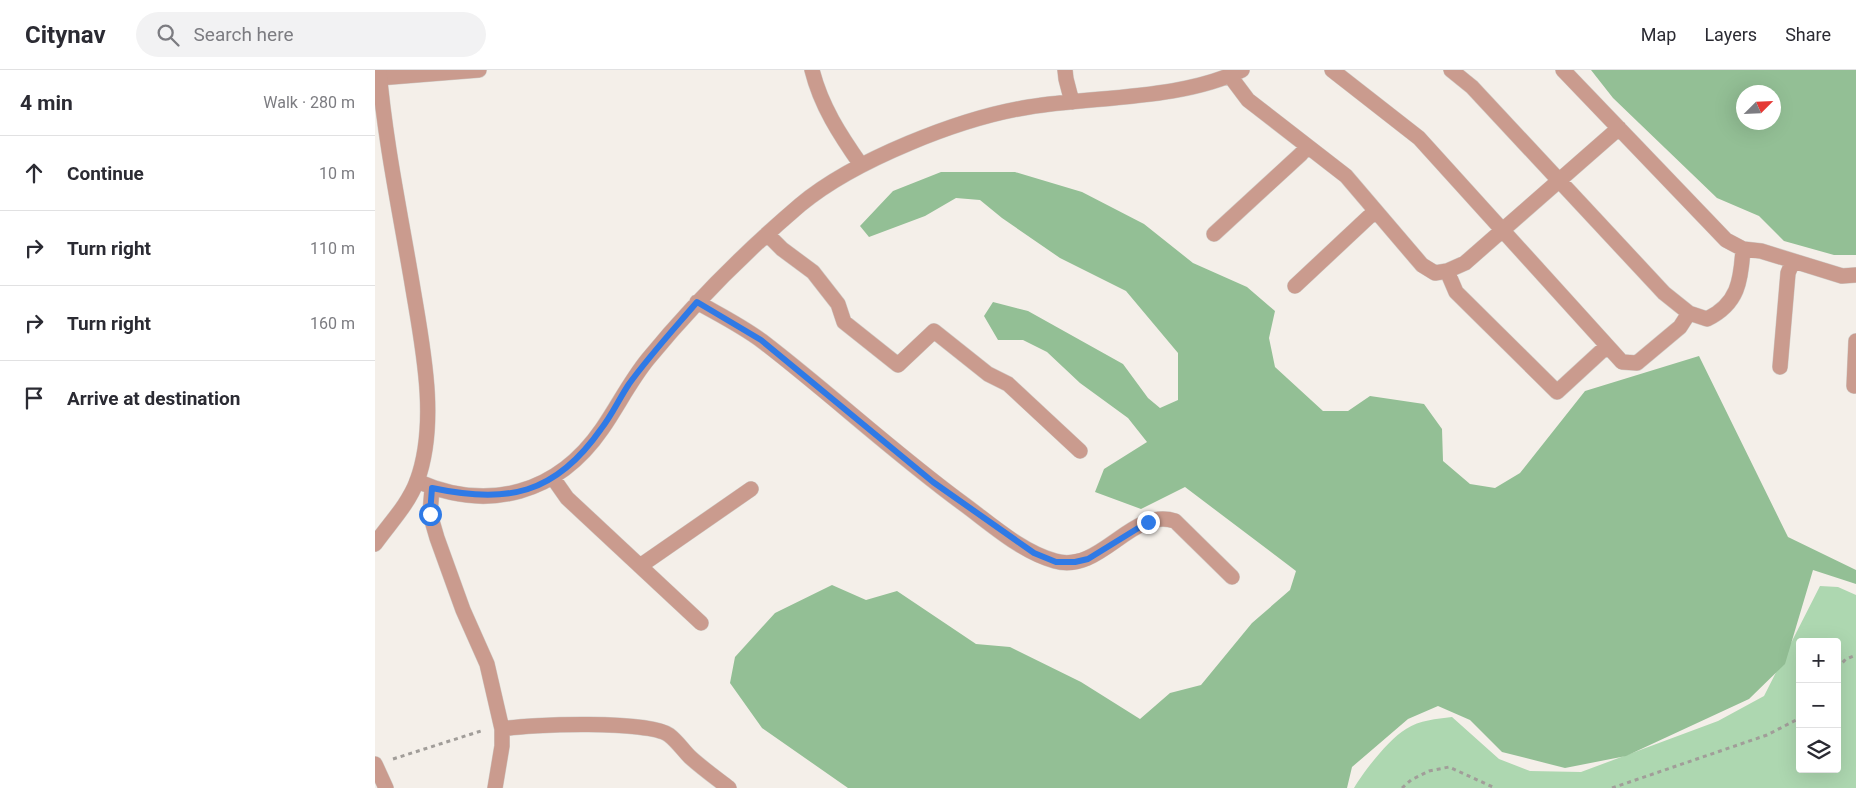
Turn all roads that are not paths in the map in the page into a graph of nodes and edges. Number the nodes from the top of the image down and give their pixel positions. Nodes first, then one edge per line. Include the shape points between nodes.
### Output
1 (479, 70) edge
2 (812, 70) edge
3 (1065, 70) edge
4 (1332, 70) edge
5 (1451, 70) edge
6 (1563, 70) edge
7 (1236, 73) edge
8 (379, 74) edge
9 (1073, 102) junction
10 (1619, 128) junction
11 (1307, 146) junction
12 (861, 165) junction
13 (1559, 182) junction
14 (1374, 212) junction
15 (1503, 232) junction
16 (767, 234) junction
17 (1214, 234) dead end
18 (1743, 249) junction
19 (1793, 261) junction
20 (1447, 271) junction
21 (1856, 275) edge
22 (1295, 286) dead end
23 (697, 302) junction
24 (1689, 313) junction
25 (1856, 341) edge
26 (1607, 346) junction
27 (1780, 367) dead end
28 (1854, 386) dead end
29 (1080, 451) dead end
30 (553, 478) junction
31 (417, 481) junction
32 (432, 488) junction
33 (751, 489) dead end
34 (375, 544) edge
35 (640, 566) junction
36 (1232, 577) dead end
37 (701, 623) dead end
38 (502, 729) junction
39 (375, 764) edge
40 (387, 788) edge
41 (495, 788) edge
42 (729, 788) edge

1 - 8 street
2 - 12 street via 818,95
3 - 9 street
4 - 15 street via 1419,138
5 - 13 street via 1472,87
6 - 10 street
7 - 9 street via 1158,93
7 - 11 street via 1248,100
8 - 31 street via 421,335 427,392 425,443
9 - 12 street via 1027,107 974,121 922,138
10 - 13 street
10 - 18 street via 1711,226 1726,240
11 - 14 street via 1346,176
11 - 17 street
12 - 16 street via 803,203
13 - 15 street
13 - 24 street via 1664,294
14 - 20 street via 1422,265 1435,273
14 - 22 street
15 - 20 street via 1465,263
15 - 26 street
16 - 23 street
16 - 29 street via 813,272 838,304 844,322 898,365 934,331 988,374 1008,384
18 - 19 street
18 - 24 street via 1734,298 1707,319
19 - 21 street via 1842,276
19 - 27 street via 1787,274
20 - 26 street via 1456,292 1557,392
23 - 30 street via 647,360 585,450
23 - 36 street via 761,340 933,482 1034,553 1056,562 1088,559 1148,522 1163,517 1175,521
24 - 26 street via 1680,327 1637,363 1621,362
25 - 28 street
30 - 32 street via 528,490 499,496 463,495
30 - 35 street via 567,498
31 - 32 street
31 - 34 street
32 - 38 street via 430,514 463,610 487,664
33 - 35 street
35 - 37 street
38 - 41 street
38 - 42 street via 608,724 659,731 668,734 691,758
39 - 40 street

